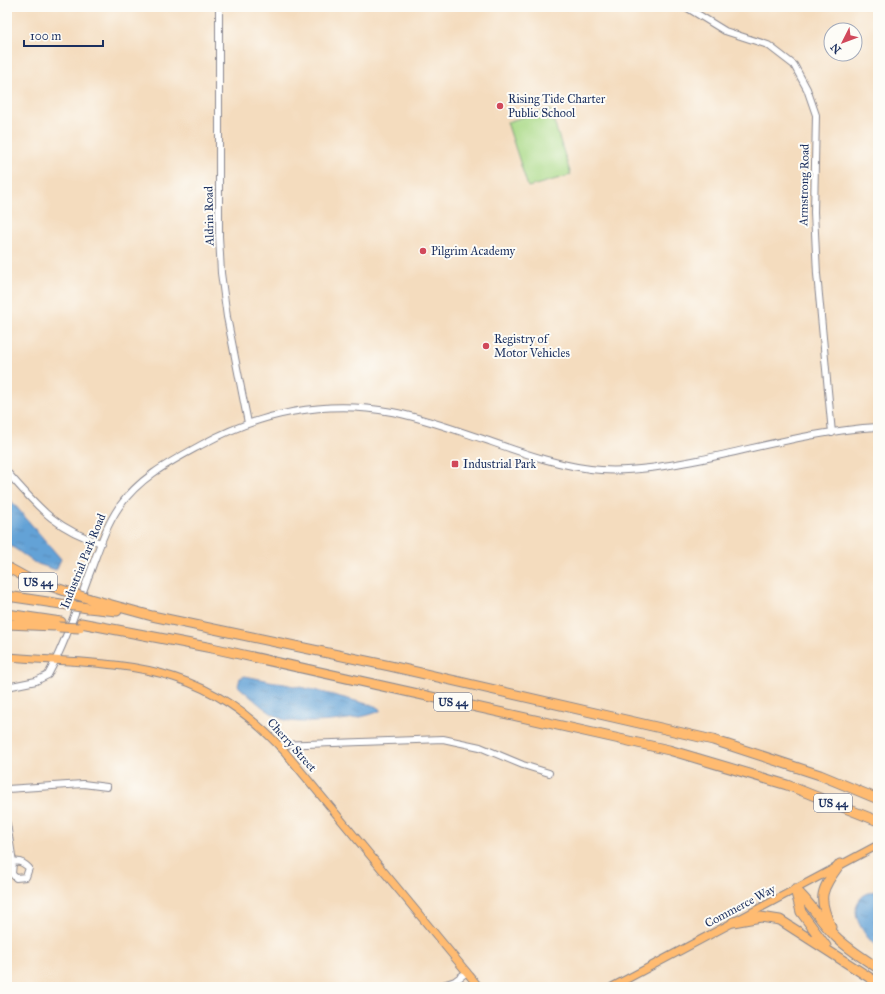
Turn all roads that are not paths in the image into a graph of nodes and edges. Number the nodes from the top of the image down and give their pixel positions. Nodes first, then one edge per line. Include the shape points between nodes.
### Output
1 (219, 7) edge
2 (686, 7) edge
3 (248, 423) junction
4 (878, 427) edge
5 (832, 433) junction
6 (7, 472) edge
7 (101, 543) junction
8 (7, 567) edge
9 (7, 596) edge
10 (89, 603) junction
11 (7, 614) edge
12 (7, 624) edge
13 (60, 624) junction
14 (7, 657) edge
15 (55, 660) junction
16 (7, 687) edge
17 (279, 745) junction
18 (549, 773) dead end
19 (107, 787) dead end
20 (7, 789) edge
21 (878, 799) edge
22 (878, 821) edge
23 (7, 824) edge
24 (878, 845) edge
25 (13, 862) dead end
26 (840, 864) junction
27 (794, 889) junction
28 (733, 922) junction
29 (835, 936) junction
30 (839, 957) junction
31 (878, 968) edge
32 (467, 972) junction
33 (878, 983) edge
34 (437, 987) edge
35 (479, 987) edge
36 (612, 987) edge

1 - 3 street, Aldrin Road via 221,273
2 - 5 street, Armstrong Road via 725,31 768,45 794,65 807,89 816,115 814,212
3 - 5 street, Industrial Park Road via 309,409 373,409 420,418 547,460 613,470 670,466
3 - 7 street, Industrial Park Road via 210,440 142,481 126,497
4 - 5 street, Industrial Park Road
6 - 7 street via 50,518 71,532
7 - 15 street, Industrial Park Road
8 - 10 highway, US 44, bridge via 27,578 71,593
9 - 10 highway, bridge via 68,605
10 - 21 highway, US 44 via 390,666 713,740 820,775
11 - 13 highway
12 - 13 highway
13 - 22 highway, US 44, bridge via 117,629 669,750 787,785
14 - 15 main road, Cherry Street
15 - 16 street, Industrial Park Road via 44,678
15 - 17 main road, Cherry Street via 120,665 178,677 207,689 237,708
17 - 18 street via 443,739 480,747
17 - 32 main road, Cherry Street
19 - 20 street via 83,784
23 - 25 street
24 - 26 main road, Commerce Way
26 - 27 main road, Commerce Way
26 - 29 highway via 826,884 821,899
27 - 28 main road, Commerce Way
27 - 29 highway via 809,902
27 - 30 highway via 804,918
28 - 30 highway via 761,917 780,920
28 - 36 main road, Commerce Way
29 - 31 highway via 849,949
30 - 33 highway
32 - 34 street via 455,981
32 - 35 main road, Cherry Street

